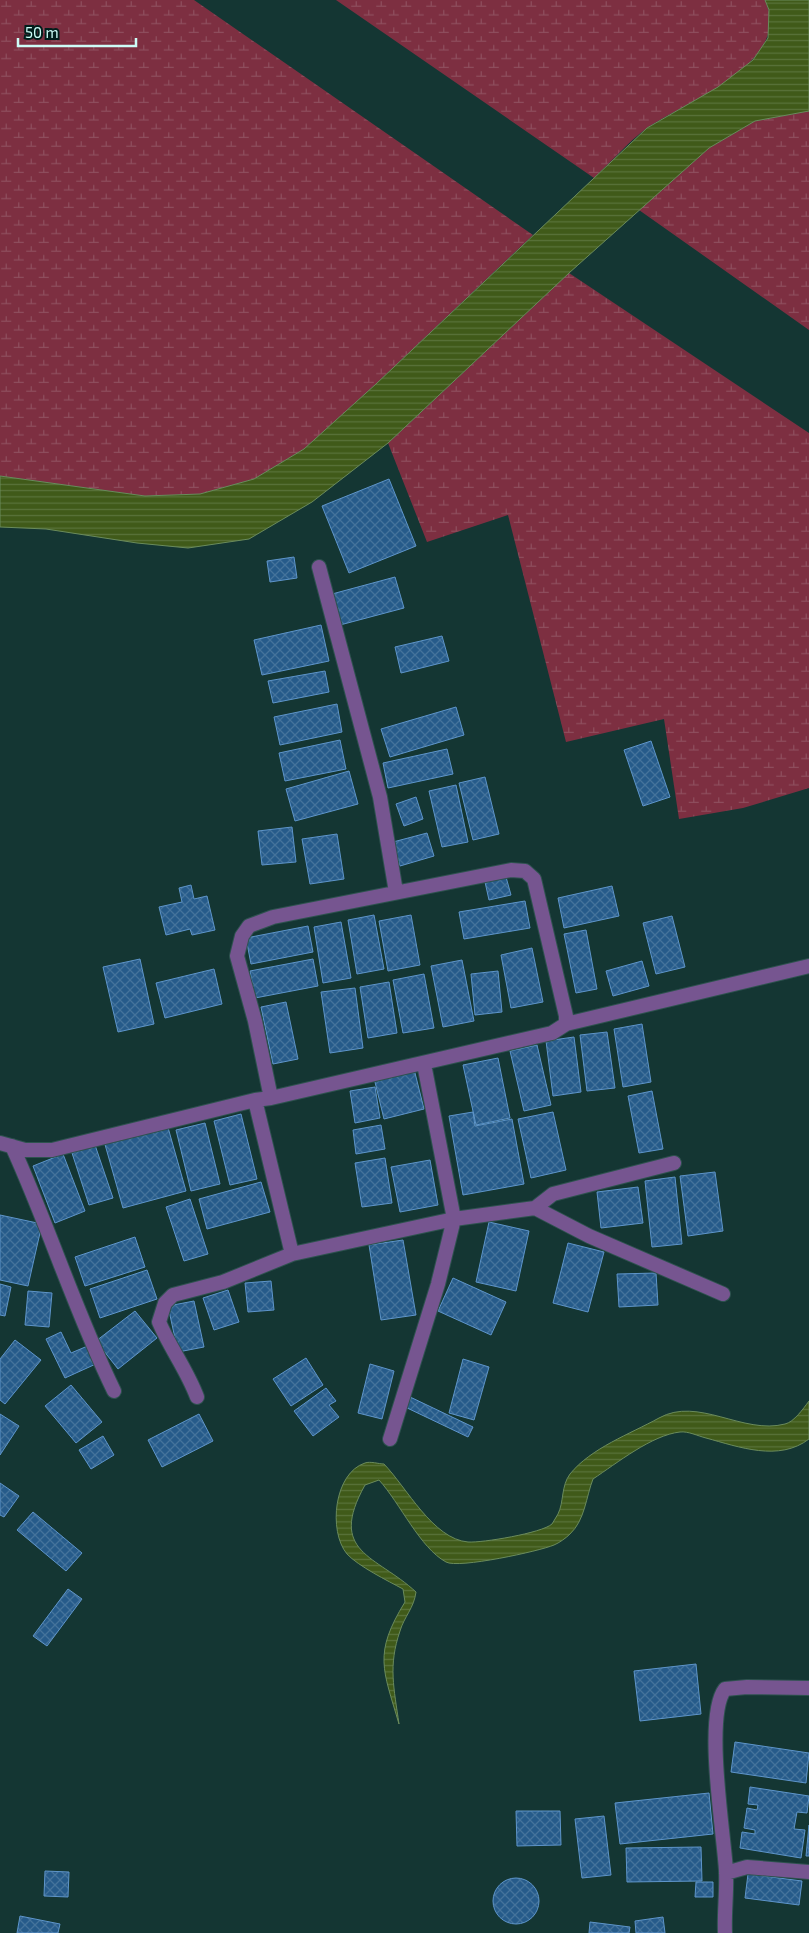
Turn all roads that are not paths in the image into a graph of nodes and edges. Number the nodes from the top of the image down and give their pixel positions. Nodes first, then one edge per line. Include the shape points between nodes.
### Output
1 (319, 567) dead end
2 (396, 892) junction
3 (809, 966) edge
4 (566, 1024) junction
5 (424, 1064) junction
6 (271, 1098) junction
7 (255, 1100) junction
8 (6, 1145) edge
9 (674, 1162) dead end
10 (535, 1208) junction
11 (454, 1219) junction
12 (292, 1254) junction
13 (723, 1294) dead end
14 (114, 1391) dead end
15 (197, 1397) dead end
16 (390, 1438) dead end
17 (809, 1688) edge
18 (809, 1872) edge
19 (726, 1873) junction
20 (725, 1933) edge

1 - 2 street via 380,797
2 - 4 street via 511,870 525,871 534,879
2 - 6 street via 273,917 250,926 242,936 238,956
3 - 4 street
4 - 5 street via 552,1033
5 - 6 street
5 - 11 street
6 - 7 street
7 - 8 street via 52,1150 25,1150
7 - 12 street
8 - 14 street via 32,1190 91,1343
9 - 10 street via 553,1194
10 - 11 street
10 - 13 street via 589,1236
11 - 12 street
11 - 16 street via 438,1284
12 - 15 street via 223,1282 173,1295 165,1303 159,1322 190,1377
17 - 19 street via 725,1689 720,1696 716,1708 717,1777
18 - 19 street via 747,1867
19 - 20 street

